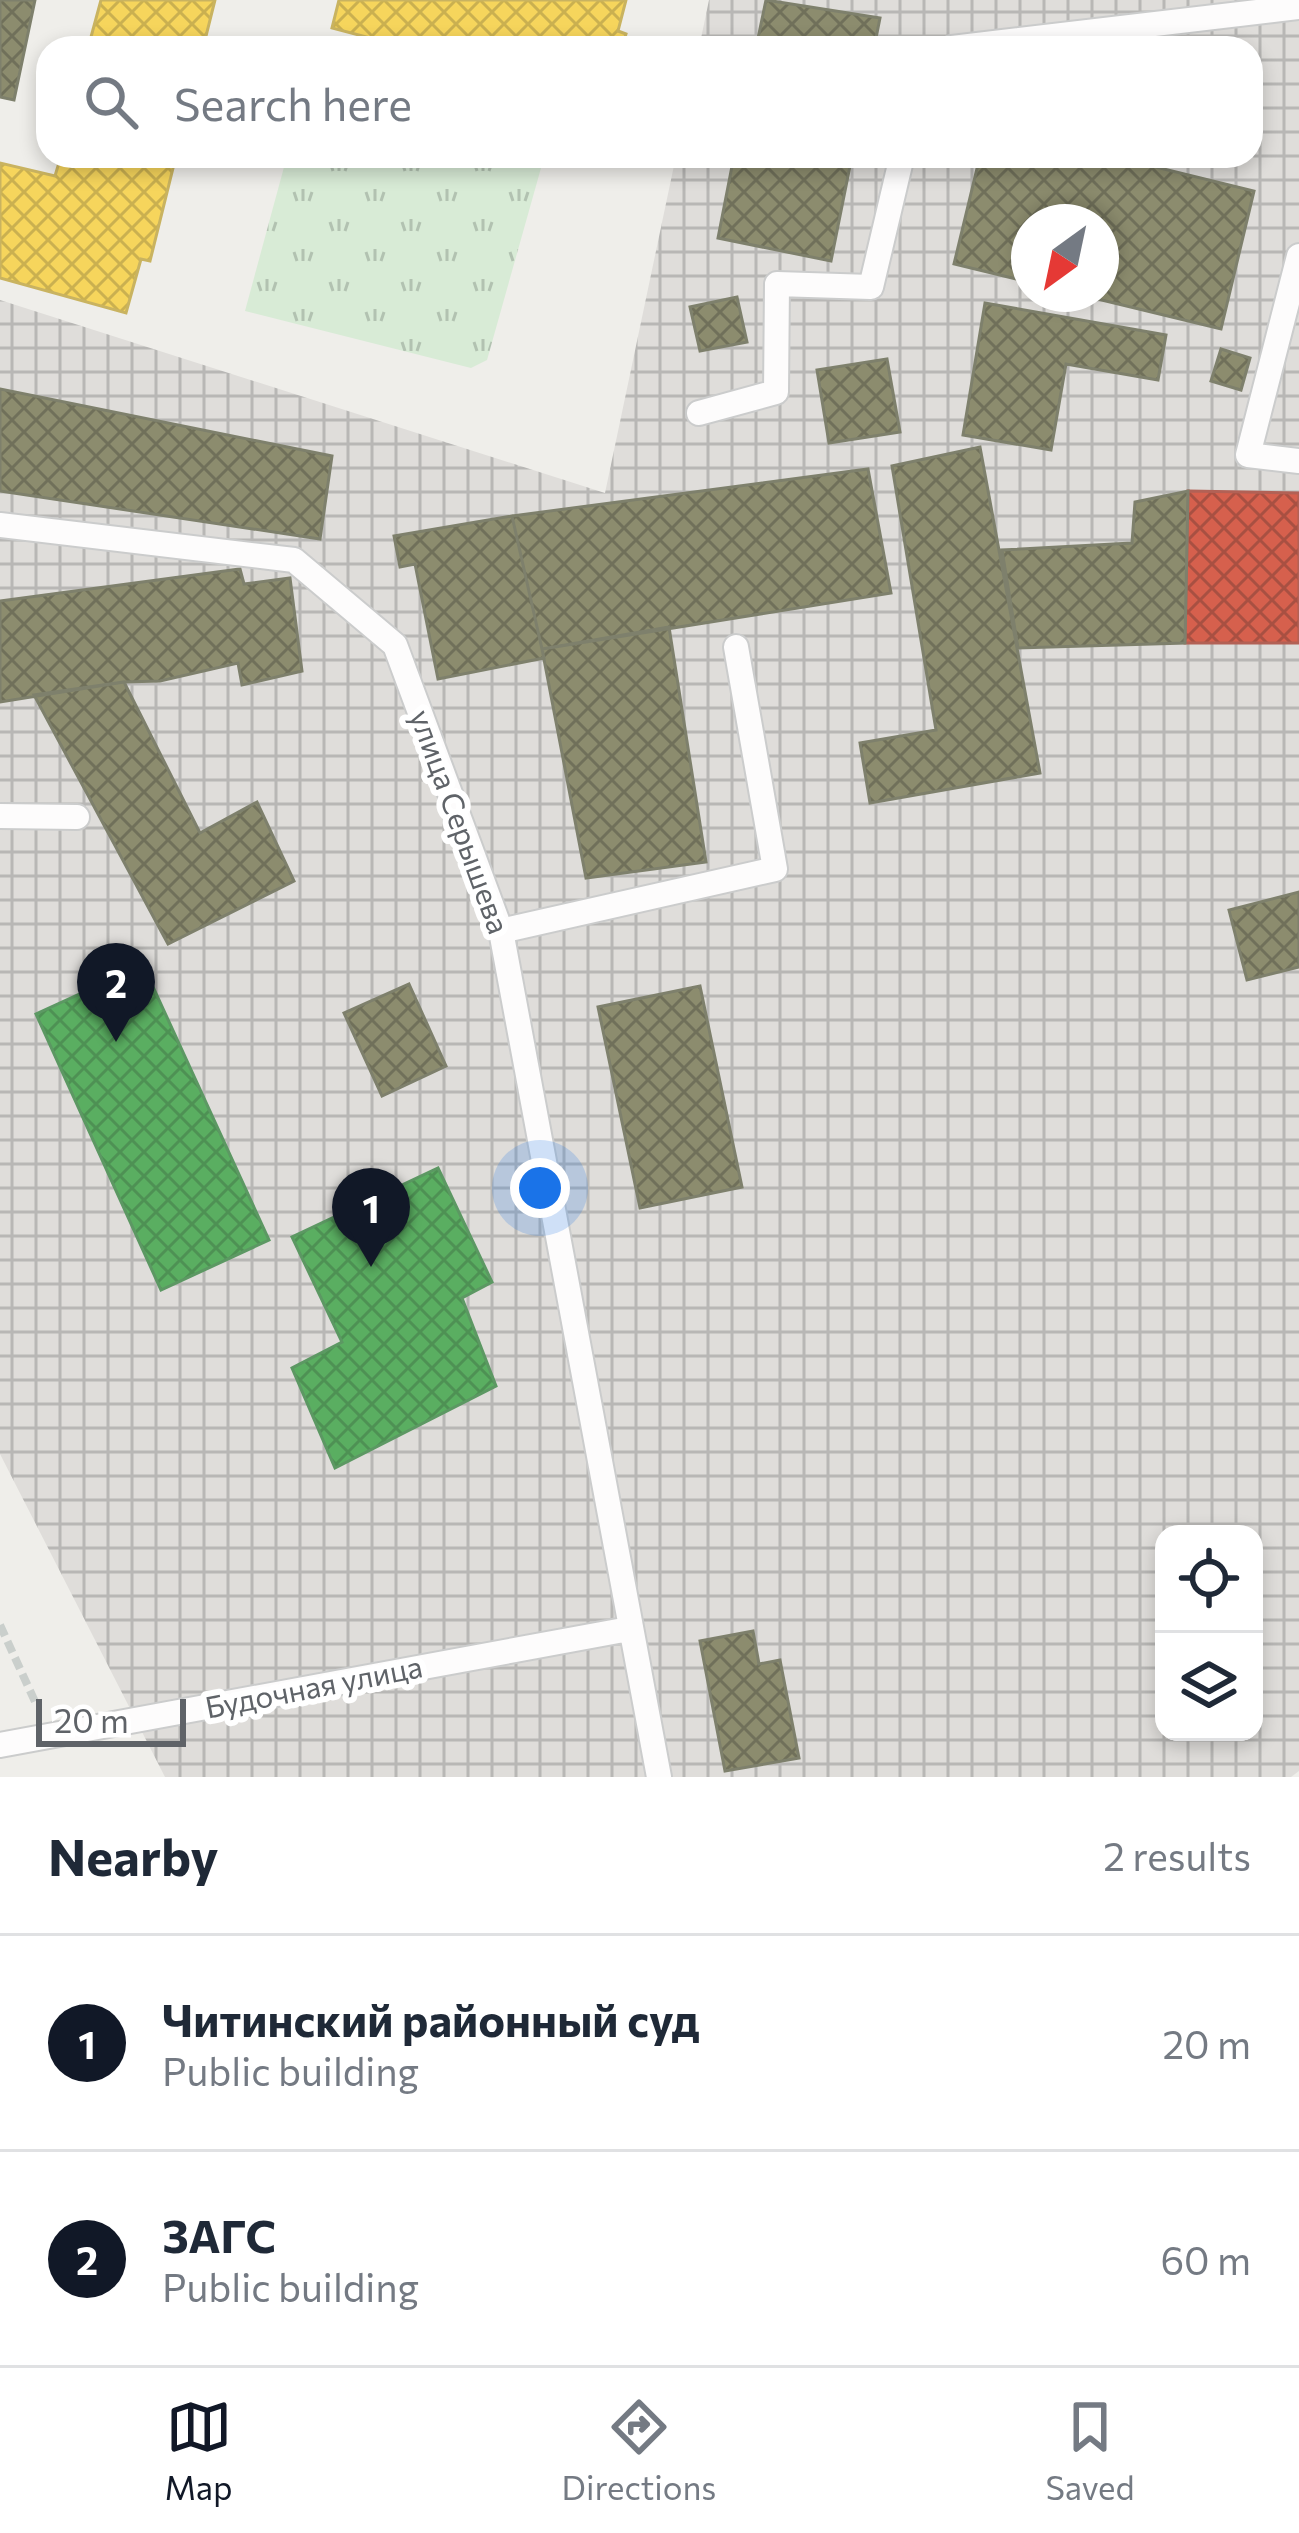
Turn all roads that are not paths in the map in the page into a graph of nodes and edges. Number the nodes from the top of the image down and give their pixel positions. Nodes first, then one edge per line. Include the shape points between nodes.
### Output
1 (1299, 7) edge
2 (1054, 36) edge
3 (899, 168) edge
4 (1299, 256) edge
5 (699, 413) dead end
6 (1299, 461) edge
7 (0, 525) edge
8 (736, 647) dead end
9 (0, 816) edge
10 (77, 817) dead end
11 (501, 931) junction
12 (628, 1629) junction
13 (0, 1745) edge
14 (658, 1777) edge

1 - 2 lane
3 - 5 lane via 871,287 777,284 776,392
4 - 6 lane via 1248,455
7 - 11 lane, улица Серышева via 295,560 395,645
8 - 11 lane via 775,869
9 - 10 lane
11 - 12 lane, улица Серышева
12 - 13 lane, Будочная улица
12 - 14 lane, улица Серышева

